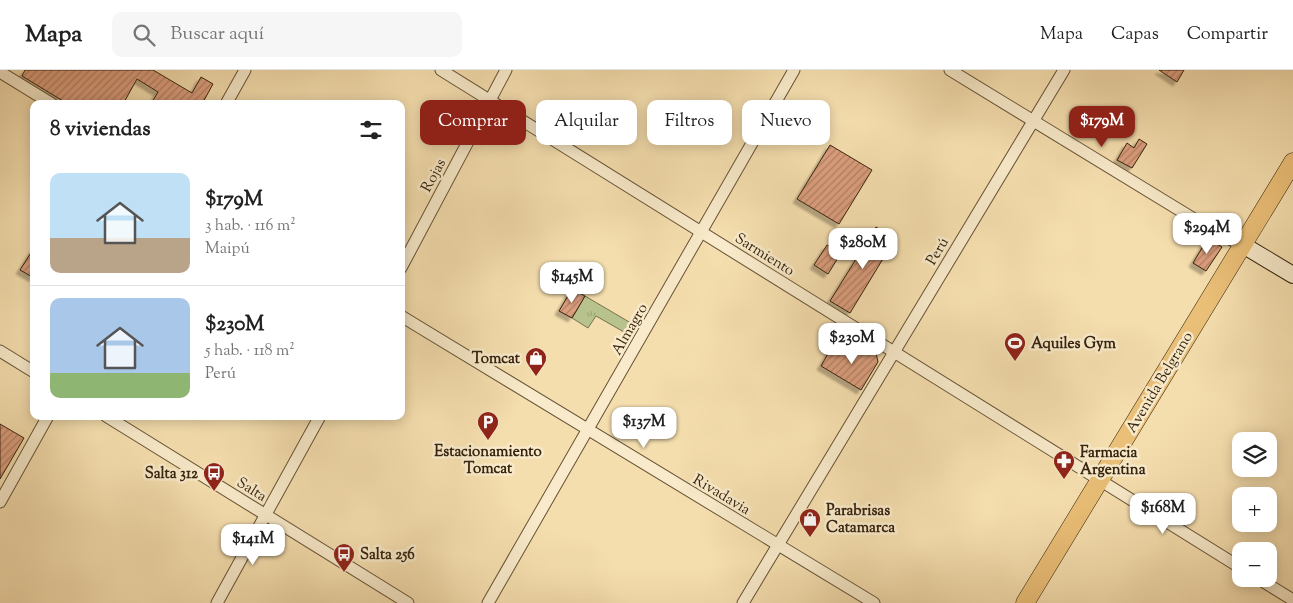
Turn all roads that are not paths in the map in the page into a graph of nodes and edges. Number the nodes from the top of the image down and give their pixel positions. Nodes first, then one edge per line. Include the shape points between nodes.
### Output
1 (245, 70) edge
2 (441, 70) edge
3 (506, 70) edge
4 (794, 70) edge
5 (950, 70) edge
6 (1064, 70) edge
7 (0, 72) edge
8 (46, 100) edge
9 (228, 100) edge
10 (486, 100) edge
11 (490, 100) edge
12 (1033, 121) junction
13 (526, 125) edge
14 (466, 145) edge
15 (1293, 162) edge
16 (701, 232) junction
17 (1243, 245) junction
18 (405, 260) edge
19 (1293, 275) edge
20 (405, 318) edge
21 (0, 351) edge
22 (894, 352) junction
23 (30, 370) edge
24 (46, 420) edge
25 (112, 420) edge
26 (318, 420) edge
27 (587, 429) junction
28 (1100, 480) junction
29 (0, 502) edge
30 (265, 515) junction
31 (778, 546) junction
32 (1232, 562) edge
33 (1272, 587) edge
34 (1293, 600) edge
35 (217, 603) edge
36 (408, 603) edge
37 (488, 603) edge
38 (743, 603) edge
39 (874, 603) edge
40 (1025, 603) edge

1 - 9 street
2 - 10 street, Sarmiento
3 - 11 street, Rojas
4 - 16 street, Almagro
5 - 12 street
6 - 12 street, Perú
7 - 8 street
12 - 17 street via 1217,233
12 - 22 street, Perú
13 - 16 street, Sarmiento
14 - 18 street, Rojas
15 - 17 main road, Avenida Belgrano
16 - 22 street, Sarmiento
16 - 27 street, Almagro
17 - 19 main road
17 - 28 main road, Avenida Belgrano
20 - 27 street, Rivadavia
21 - 23 street
22 - 28 street, Sarmiento
22 - 31 street, Perú
24 - 29 street
25 - 30 street, Salta
26 - 30 street
27 - 31 street, Rivadavia
27 - 37 street, Almagro
28 - 32 street, Sarmiento
28 - 40 main road, Avenida Belgrano
30 - 35 street
30 - 36 street, Salta
31 - 38 street, Perú
31 - 39 street, Rivadavia
33 - 34 street

